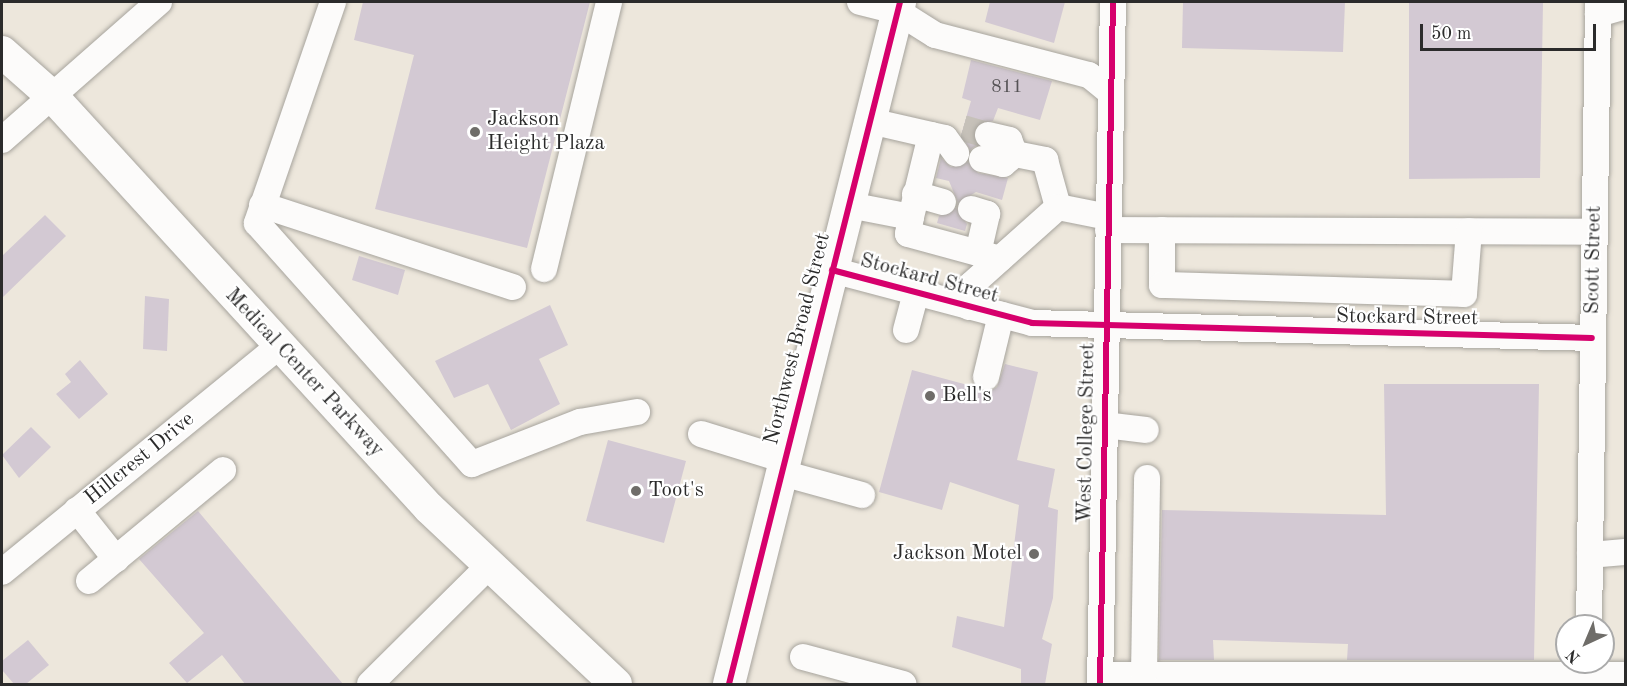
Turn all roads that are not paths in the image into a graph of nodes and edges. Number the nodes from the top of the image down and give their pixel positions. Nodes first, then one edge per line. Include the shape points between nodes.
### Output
1 (159, 2) edge
2 (333, 2) edge
3 (609, 2) edge
4 (860, 2) edge
5 (1113, 2) edge
6 (898, 6) edge
7 (1626, 6) edge
8 (1598, 8) edge
9 (2, 52) edge
10 (1111, 93) junction
11 (53, 97) junction
12 (870, 121) junction
13 (2, 140) edge
14 (985, 147) tunnel mouth
15 (943, 202) dead end
16 (262, 205) junction
17 (849, 205) junction
18 (913, 206) junction
19 (1058, 207) junction
20 (971, 209) dead end
21 (1108, 223) junction
22 (1162, 230) junction
23 (1469, 231) junction
24 (1594, 232) junction
25 (989, 256) junction
26 (544, 269) dead end
27 (832, 270) junction
28 (513, 287) dead end
29 (916, 293) junction
30 (969, 307) junction
31 (1001, 315) junction
32 (1106, 328) junction
33 (906, 330) dead end
34 (1592, 338) junction
35 (279, 346) junction
36 (986, 377) dead end
37 (637, 412) dead end
38 (1104, 424) junction
39 (1146, 430) dead end
40 (701, 434) dead end
41 (784, 466) junction
42 (223, 470) dead end
43 (1148, 478) dead end
44 (862, 495) dead end
45 (77, 510) junction
46 (1626, 552) edge
47 (1590, 555) junction
48 (116, 559) junction
49 (489, 567) junction
50 (2, 572) edge
51 (89, 581) dead end
52 (1589, 614) edge
53 (803, 657) dead end
54 (1589, 674) edge
55 (1144, 675) junction
56 (1626, 675) edge
57 (1100, 680) edge
58 (604, 681) edge
59 (370, 684) edge
60 (729, 684) edge
61 (903, 684) edge

1 - 11 street
2 - 16 street
3 - 26 street
4 - 6 street
5 - 10 street, West College Street
6 - 10 street via 935,35 1089,75
6 - 12 main road, Northwest Broad Street
7 - 8 street
8 - 24 street, Scott Street
9 - 11 main road, Medical Center Parkway
10 - 21 street, West College Street
11 - 13 street
11 - 35 main road, Medical Center Parkway
12 - 17 main road, Northwest Broad Street
12 - 18 street via 949,138
14 - 19 street via 1002,164 1016,154 1044,160
15 - 18 street
16 - 28 street
16 - 37 street via 257,223 472,464 580,422
17 - 18 street
17 - 27 main road, Northwest Broad Street
18 - 25 street via 908,234
19 - 21 street
19 - 25 street
20 - 25 street via 987,214
21 - 22 street
21 - 32 street, West College Street
22 - 23 street
22 - 23 street via 1162,285 1464,294
23 - 24 street
24 - 34 street, Scott Street
25 - 30 street via 972,284
27 - 29 street, Stockard Street
27 - 41 main road, Northwest Broad Street
29 - 30 street, Stockard Street
29 - 33 street
30 - 31 street, Stockard Street
31 - 32 street, Stockard Street
31 - 36 street
32 - 34 street, Stockard Street
32 - 38 street, West College Street
34 - 47 street, Scott Street
35 - 45 street, Hillcrest Drive
35 - 49 main road, Medical Center Parkway
38 - 39 street
38 - 57 street, West College Street
40 - 41 street
41 - 44 street
41 - 60 main road, Northwest Broad Street
42 - 48 street
43 - 55 street
45 - 48 street
45 - 50 street, Hillcrest Drive
46 - 47 street
47 - 52 street, Scott Street
48 - 51 street
49 - 58 main road, Medical Center Parkway
49 - 59 street
53 - 61 street
54 - 55 street
54 - 56 street
55 - 57 street

